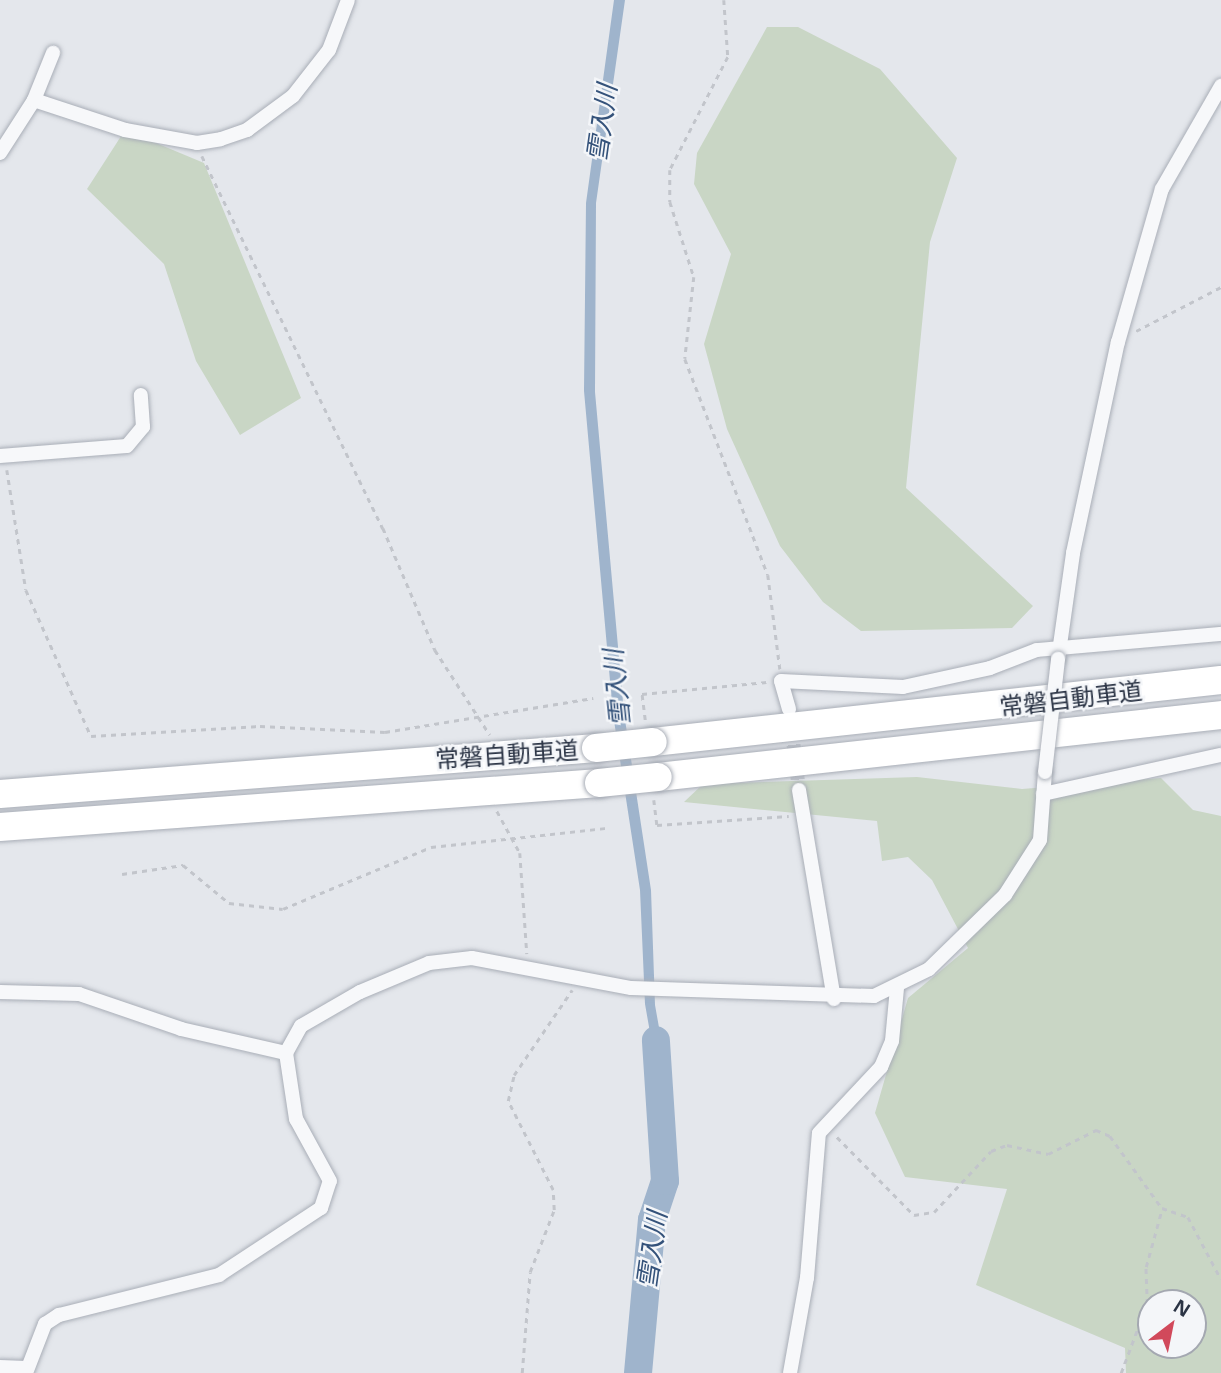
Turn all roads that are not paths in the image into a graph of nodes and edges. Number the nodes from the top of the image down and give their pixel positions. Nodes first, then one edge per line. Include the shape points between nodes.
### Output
1 (348, 0) edge
2 (53, 53) dead end
3 (1221, 86) edge
4 (34, 100) junction
5 (0, 153) edge
6 (141, 395) dead end
7 (3, 456) edge
8 (1221, 634) edge
9 (1060, 653) junction
10 (1221, 680) edge
11 (789, 709) tunnel mouth
12 (1221, 715) edge
13 (1221, 755) edge
14 (799, 790) tunnel mouth
15 (0, 794) edge
16 (1043, 794) junction
17 (0, 827) edge
18 (897, 988) junction
19 (0, 992) edge
20 (834, 999) junction
21 (286, 1053) junction
22 (0, 1367) edge
23 (26, 1371) edge
24 (790, 1373) edge

1 - 4 street via 329,50 293,96 247,130 197,143 125,130
2 - 4 street
3 - 9 street via 1162,189 1118,342 1073,553
4 - 5 street
6 - 7 street via 143,427 127,446
8 - 9 street
9 - 11 street via 903,687 781,681
9 - 16 street, bridge
10 - 15 highway, 常磐自動車道, bridge via 596,748
12 - 17 highway, 常磐自動車道, bridge via 599,783
13 - 16 street
14 - 20 street
16 - 18 street via 1040,840 1005,895 948,954
18 - 20 street
18 - 24 street via 892,1041 881,1067 819,1133 807,1278
19 - 21 street via 79,994 181,1029
20 - 21 street via 631,988 472,958 429,963 360,992 301,1026
21 - 23 street via 296,1119 330,1181 321,1208 219,1275 59,1315 45,1324
22 - 23 street

